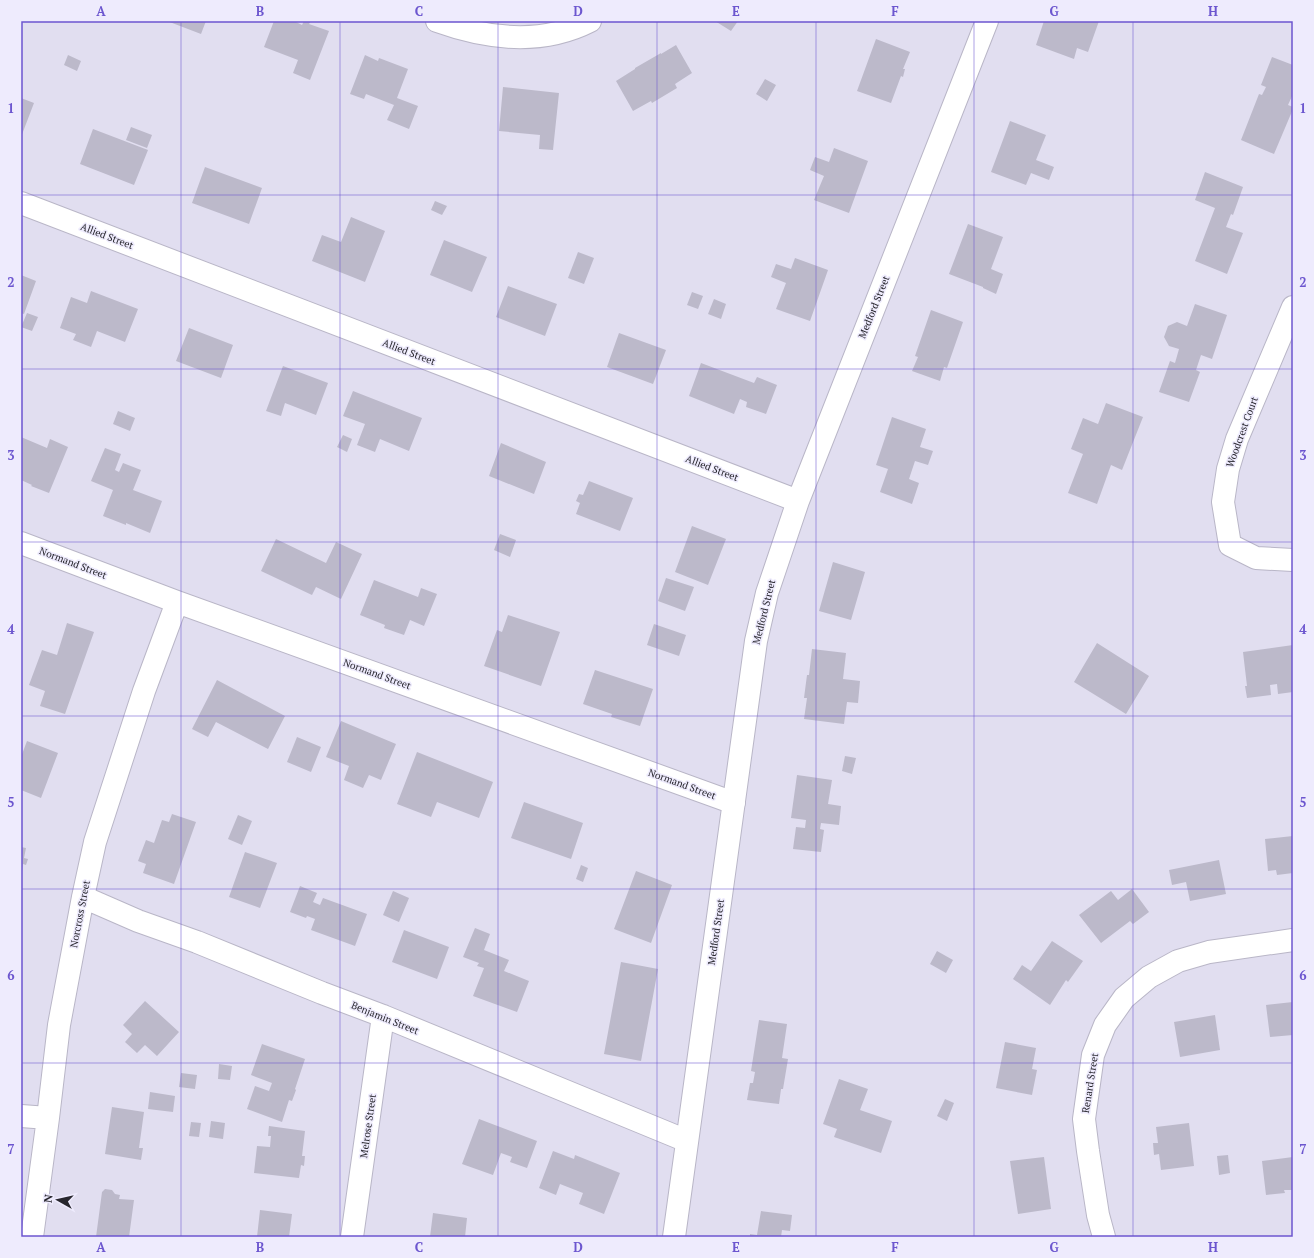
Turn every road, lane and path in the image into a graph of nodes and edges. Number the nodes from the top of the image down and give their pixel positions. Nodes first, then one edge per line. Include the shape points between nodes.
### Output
1 (437, 21) edge
2 (590, 21) edge
3 (987, 21) edge
4 (21, 203) edge
5 (1293, 307) edge
6 (798, 500) junction
7 (21, 543) edge
8 (1293, 560) edge
9 (177, 602) junction
10 (734, 803) junction
11 (83, 897) junction
12 (1293, 940) edge
13 (383, 1016) junction
14 (21, 1116) edge
15 (48, 1118) junction
16 (687, 1141) junction
17 (32, 1237) edge
18 (352, 1237) edge
19 (674, 1237) edge
20 (1104, 1237) edge

1 - 2 street via 483,35 515,38 548,36
3 - 6 street, Medford Street
4 - 6 street, Allied Street
5 - 8 street, Woodcrest Court via 1237,440 1228,470 1223,502 1230,546 1256,558
6 - 10 street, Medford Street via 767,593 756,641
7 - 9 street, Normand Street
9 - 10 street, Normand Street
9 - 11 street, Norcross Street via 144,691 102,819
10 - 16 street, Medford Street
11 - 13 street, Benjamin Street
11 - 15 street, Norcross Street via 59,1025
12 - 20 street, Renard Street via 1208,952 1178,961 1149,976 1124,998 1106,1025 1093,1055 1084,1118 1098,1215
13 - 16 street, Benjamin Street
13 - 18 street, Melrose Street
14 - 15 street
15 - 17 street, Norcross Street
16 - 19 street, Medford Street

